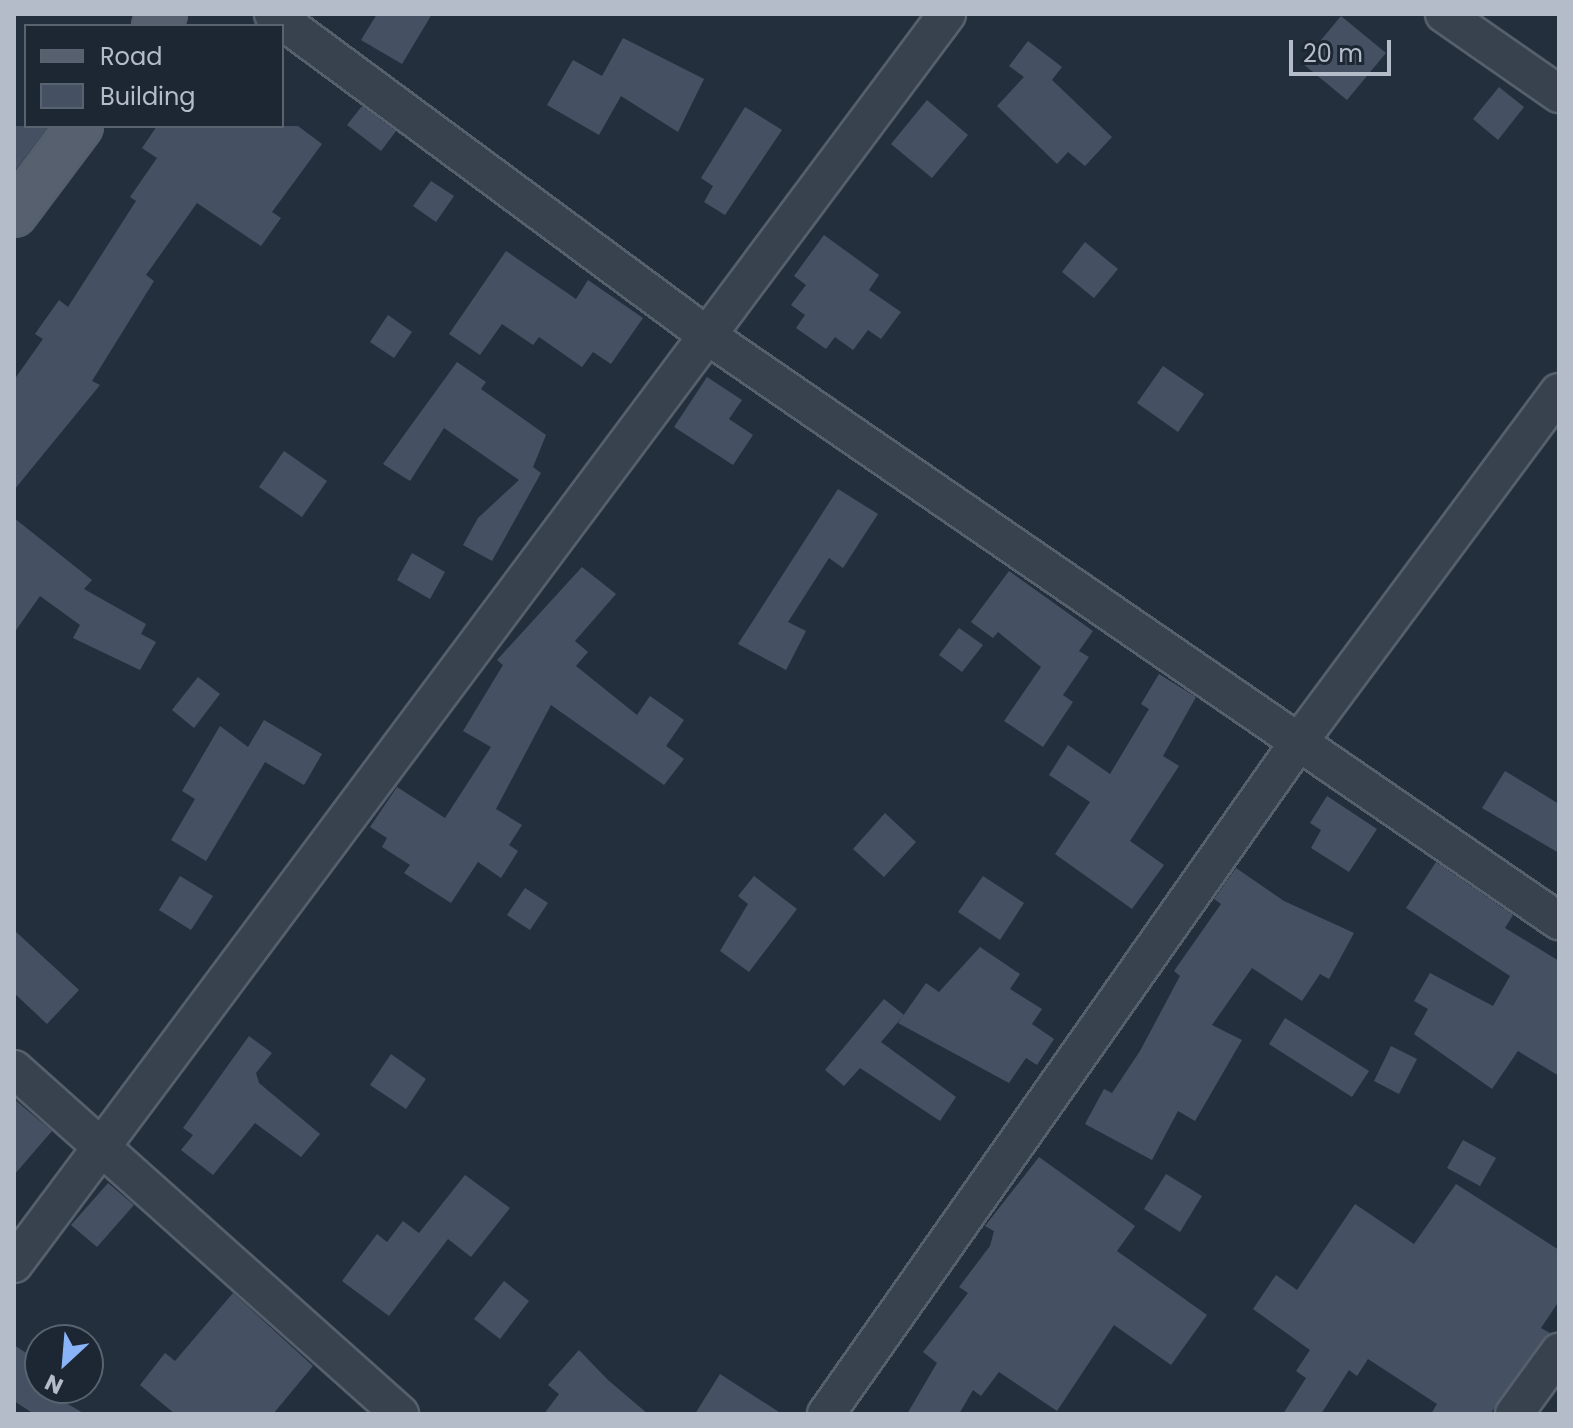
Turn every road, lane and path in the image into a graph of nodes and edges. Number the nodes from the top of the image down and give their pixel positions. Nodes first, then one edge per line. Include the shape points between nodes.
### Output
1 (273, 14) edge
2 (947, 14) edge
3 (1444, 14) edge
4 (1559, 94) edge
5 (78, 128) edge
6 (14, 214) edge
7 (708, 336) junction
8 (1559, 392) edge
9 (1298, 743) junction
10 (1559, 921) edge
11 (14, 1069) edge
12 (100, 1148) junction
13 (14, 1264) edge
14 (1559, 1352) edge
15 (400, 1414) edge
16 (826, 1414) edge
17 (1514, 1414) edge

1 - 7 street
2 - 7 street
3 - 4 street
5 - 6 main road
7 - 9 street
7 - 12 street
8 - 9 street
9 - 10 street
9 - 16 street
11 - 12 street
12 - 13 street
12 - 15 street
14 - 17 street

